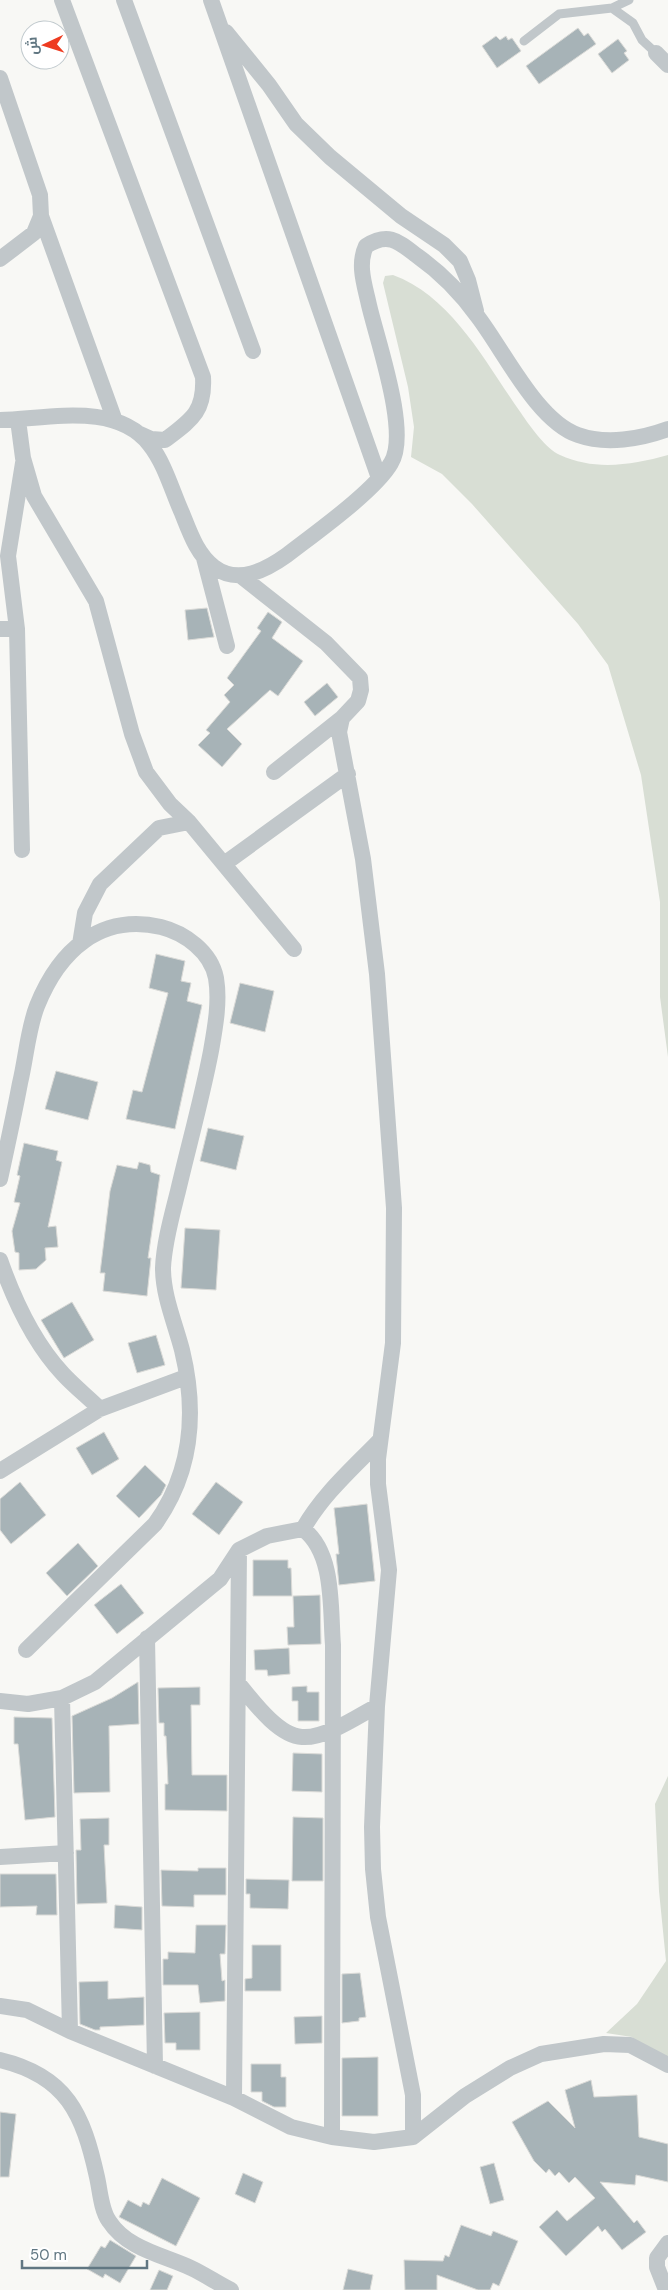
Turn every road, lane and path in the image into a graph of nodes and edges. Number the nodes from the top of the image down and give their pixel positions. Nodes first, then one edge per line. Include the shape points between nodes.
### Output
1 (62, 0) edge
2 (124, 0) edge
3 (211, 0) edge
4 (630, 0) edge
5 (612, 8) junction
6 (220, 25) junction
7 (524, 41) dead end
8 (656, 53) joint
9 (668, 65) edge
10 (0, 78) edge
11 (41, 216) junction
12 (1, 255) edge
13 (477, 316) junction
14 (253, 351) dead end
15 (0, 420) edge
16 (18, 420) junction
17 (115, 421) junction
18 (668, 429) edge
19 (139, 434) junction
20 (23, 458) junction
21 (380, 478) junction
22 (204, 558) junction
23 (241, 576) junction
24 (0, 629) edge
25 (17, 629) junction
26 (227, 646) dead end
27 (342, 718) junction
28 (274, 772) dead end
29 (348, 774) junction
30 (189, 822) junction
31 (22, 850) dead end
32 (224, 864) junction
33 (80, 944) junction
34 (294, 949) dead end
35 (0, 1179) edge
36 (0, 1260) edge
37 (186, 1377) junction
38 (100, 1409) junction
39 (380, 1440) junction
40 (0, 1471) edge
41 (303, 1529) junction
42 (239, 1550) junction
43 (147, 1638) junction
44 (26, 1650) dead end
45 (238, 1683) junction
46 (62, 1698) junction
47 (0, 1701) edge
48 (377, 1706) junction
49 (333, 1730) junction
50 (66, 1853) junction
51 (0, 1858) edge
52 (0, 2006) edge
53 (70, 2031) junction
54 (0, 2060) edge
55 (668, 2064) edge
56 (155, 2066) junction
57 (234, 2098) junction
58 (332, 2137) junction
59 (413, 2137) junction
60 (668, 2244) edge
61 (231, 2290) edge
62 (666, 2290) edge

1 - 19 street via 203,377 201,406 184,426 165,440
2 - 14 street
3 - 6 street
4 - 5 lane
5 - 7 lane via 559,14
5 - 8 lane via 634,23 642,40
6 - 13 street via 270,85 296,124 330,157 460,261
6 - 21 street
8 - 9 street
10 - 11 street via 40,195
11 - 12 street via 34,233
11 - 17 street
13 - 18 street via 530,393 562,427 577,435 602,440 652,435
13 - 21 street via 449,282 402,244 386,238 366,246 361,262 363,277 393,399 397,434 392,462
15 - 16 street
16 - 17 street via 95,417
16 - 20 street
17 - 19 street
19 - 22 street via 160,461
20 - 25 street via 8,556
20 - 30 street via 34,496 96,601 132,734 146,772 170,804
21 - 23 street via 276,563
22 - 23 street via 220,571
22 - 26 street
23 - 27 street via 326,643 360,678 358,701
24 - 25 street
25 - 31 street
27 - 28 street
27 - 29 street via 339,732
29 - 32 street
29 - 39 street via 363,859 376,974 394,1208 393,1343
30 - 32 street
30 - 33 street via 159,828 100,884 85,913
32 - 34 street
33 - 35 street via 56,968 36,1007
33 - 37 street via 105,928 139,922 157,926 175,931 204,952 216,977 217,1018 163,1269
36 - 38 street via 10,1289 33,1332 62,1373
37 - 38 street
37 - 44 street via 191,1433 171,1502 155,1524
38 - 40 street
39 - 41 street via 331,1488
39 - 48 street via 378,1484 389,1570
41 - 42 street via 267,1536
41 - 49 street via 312,1537 326,1567 333,1645
42 - 43 street via 220,1579
42 - 45 street
43 - 46 street via 94,1682
43 - 56 street
45 - 49 street via 265,1715 289,1733 302,1737
45 - 57 street
46 - 47 street via 28,1704
46 - 50 street
48 - 49 street
48 - 59 street via 373,1869 378,1917 413,2095
49 - 58 street
50 - 51 street
50 - 53 street
52 - 53 street via 27,2010
53 - 56 street
54 - 61 street via 31,2069 55,2084 74,2107 92,2156 108,2221 136,2245 191,2268
55 - 59 street via 630,2045 604,2044 542,2054 510,2068 465,2096
56 - 57 street
57 - 58 street via 291,2127
58 - 59 street via 374,2142
60 - 62 street via 657,2258

